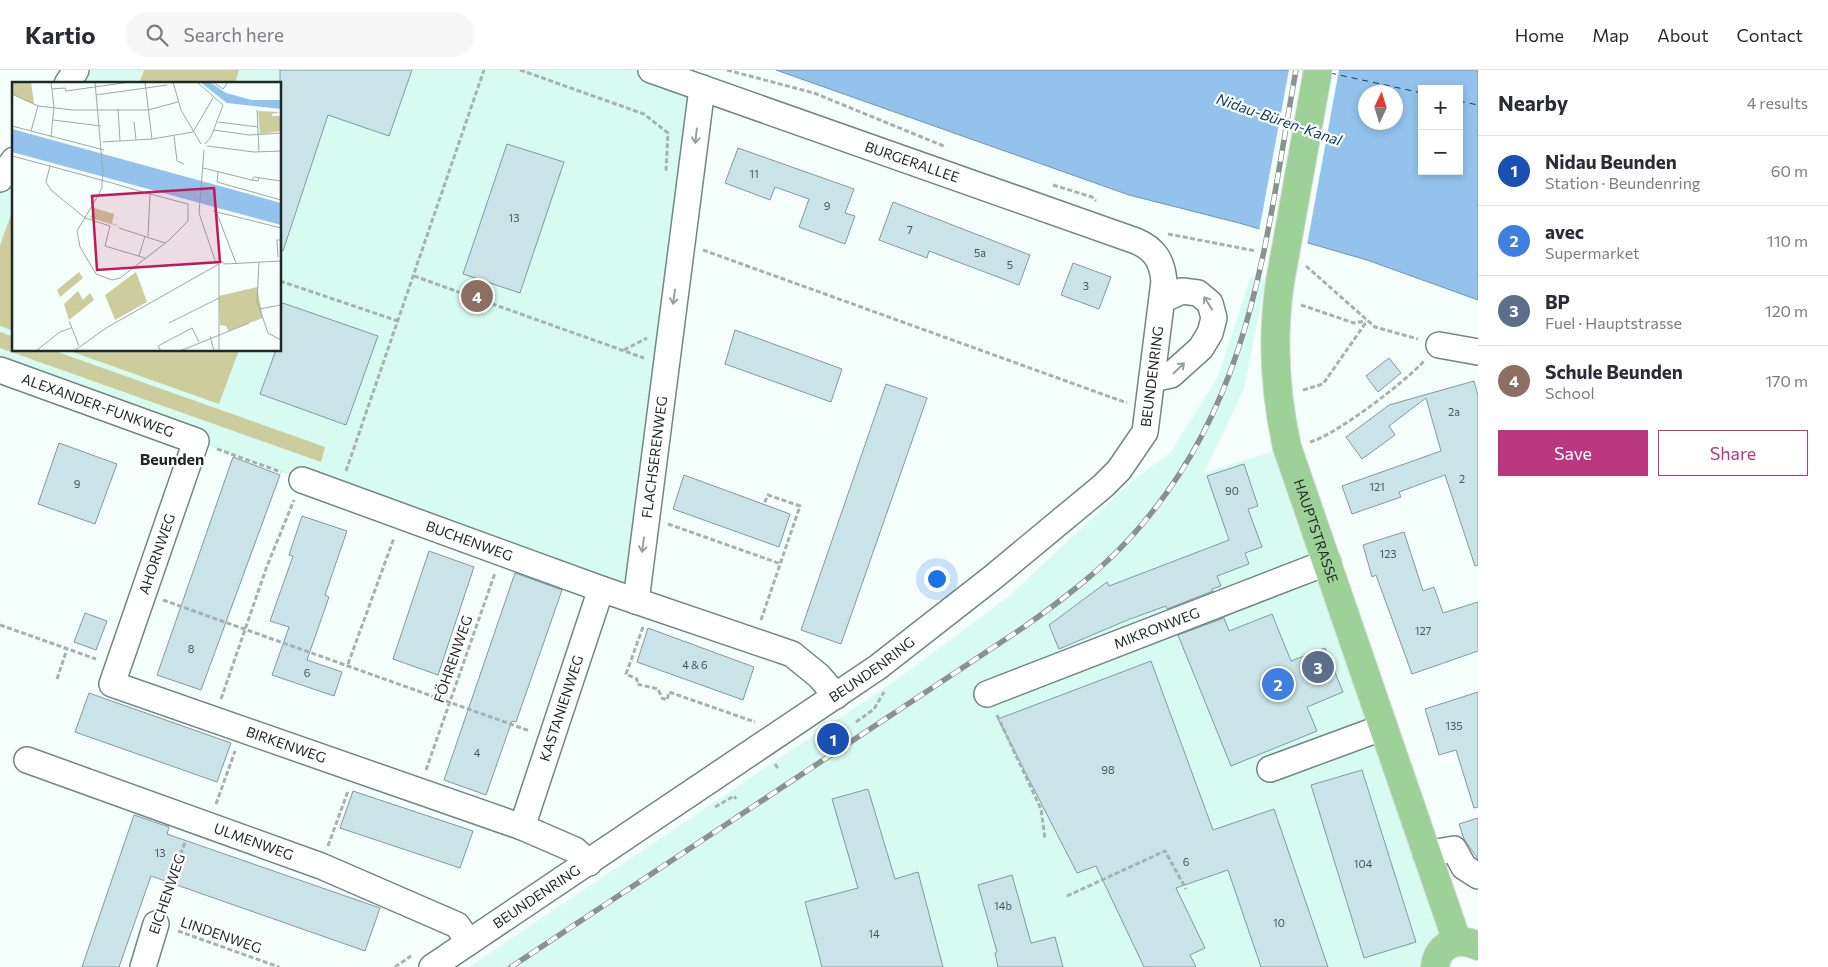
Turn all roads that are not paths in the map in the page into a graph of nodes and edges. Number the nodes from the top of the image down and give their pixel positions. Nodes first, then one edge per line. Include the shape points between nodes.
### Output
1 (76, 70) edge
2 (651, 70) edge
3 (1318, 70) edge
4 (68, 82) edge
5 (702, 88) junction
6 (12, 163) edge
7 (0, 179) edge
8 (0, 183) edge
9 (12, 187) edge
10 (1163, 267) joint
11 (1162, 300) junction
12 (1439, 345) road end
13 (1478, 352) edge
14 (0, 370) edge
15 (1152, 379) junction
16 (196, 441) joint
17 (302, 480) road end
18 (1328, 562) junction
19 (601, 589) junction
20 (643, 604) junction
21 (118, 666) joint
22 (987, 694) road end
23 (836, 696) junction
24 (1384, 728) junction
25 (27, 760) dead end
26 (1270, 769) dead end
27 (522, 827) junction
28 (1426, 854) junction
29 (589, 863) junction
30 (1478, 876) edge
31 (156, 924) road end
32 (469, 942) junction
33 (1467, 944) edge
34 (143, 967) edge
35 (432, 967) edge
36 (1435, 967) edge

1 - 4 street
2 - 5 street, BURGERALLEE
3 - 18 main road, HAUPTSTRASSE, bridge via 1287,293 1276,318 1278,393 1287,447
5 - 10 street, BURGERALLEE via 1136,241 1156,253
5 -> 20 street, FLACHSERENWEG via 646,516
6 - 7 street
8 - 9 street
10 - 11 street, BEUNDENRING
11 - 15 street, BEUNDENRING
15 -> 11 street via 1171,375 1201,348 1214,318 1210,303 1198,292 1182,291
12 - 13 street
14 - 16 street, ALEXANDER-FUNKWEG
15 - 23 street, BEUNDENRING via 1145,432 1119,470 984,584
16 - 21 street, AHORNWEG
17 - 19 street, BUCHENWEG
18 - 22 street, MIKRONWEG
18 - 24 main road, HAUPTSTRASSE
19 - 20 street, BUCHENWEG
19 - 27 street, KASTANIENWEG
20 - 23 street via 792,654
21 - 27 street, BIRKENWEG via 112,684
23 - 29 street, BEUNDENRING
24 - 26 street
24 - 28 main road, HAUPTSTRASSE
25 - 32 street, ULMENWEG via 321,866 457,925
27 - 29 street, BIRKENWEG via 575,850
28 - 30 street via 1454,849 1464,867
28 - 33 main road, HAUPTSTRASSE
29 - 32 street, BEUNDENRING
31 - 34 street, EICHENWEG
32 - 35 street, BEUNDENRING
33 - 36 main road, HAUPTSTRASSE via 1442,949

